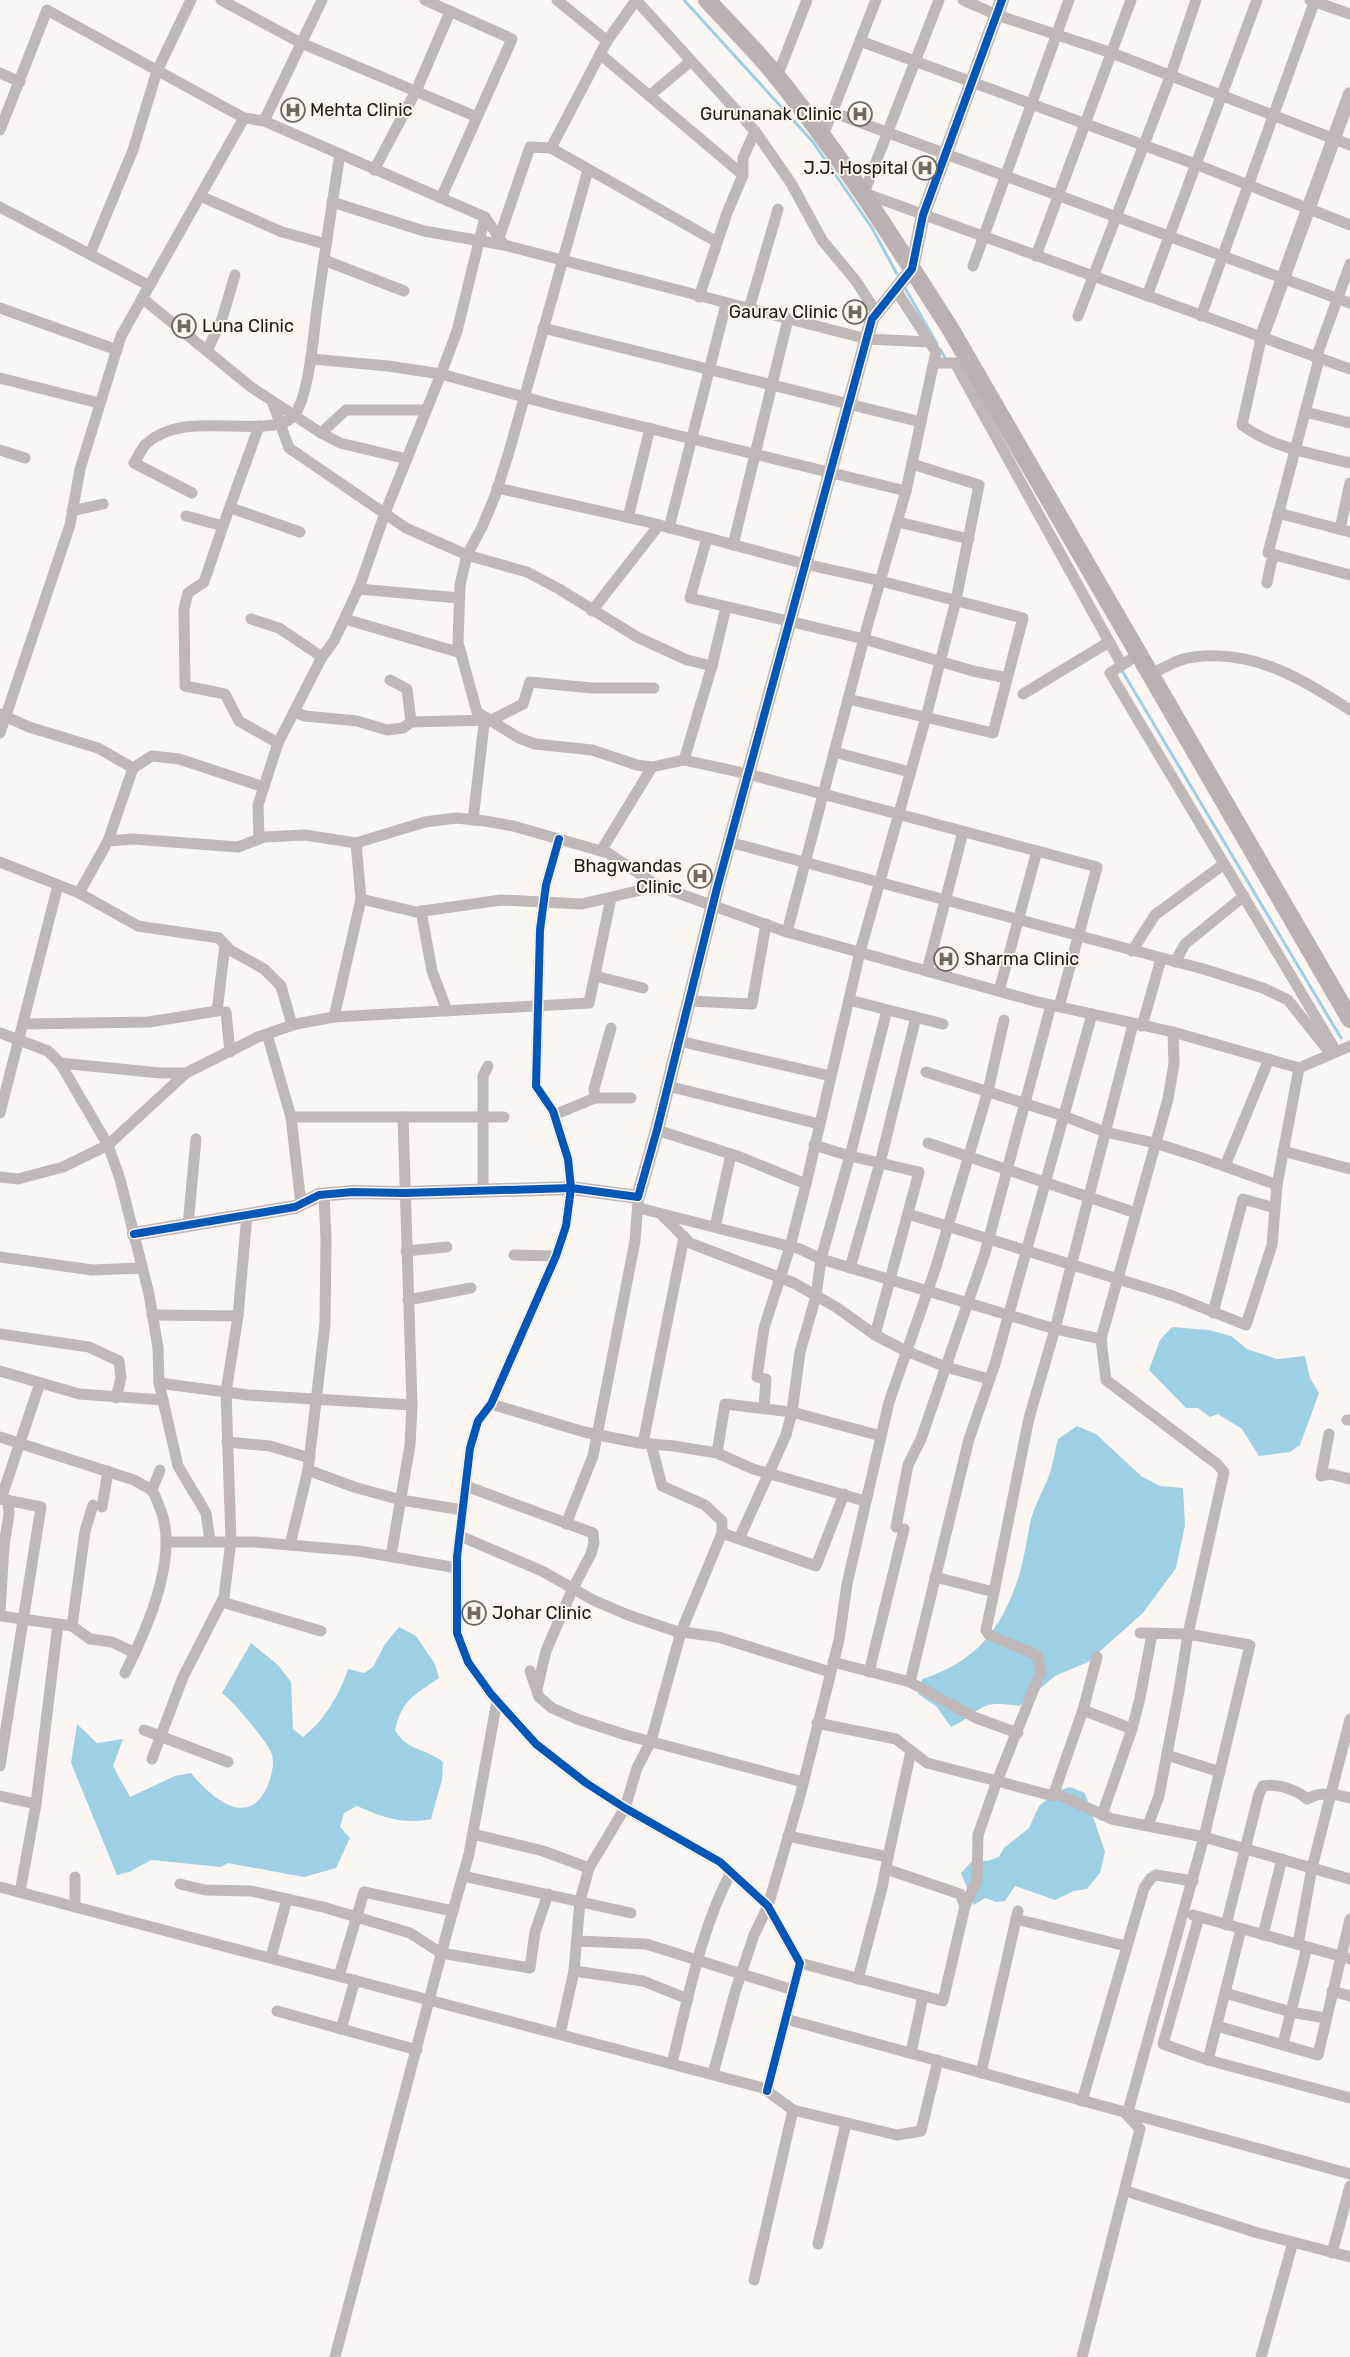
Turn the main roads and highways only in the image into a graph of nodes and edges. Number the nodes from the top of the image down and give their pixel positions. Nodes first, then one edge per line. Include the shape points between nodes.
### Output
1 (707, 0) edge
2 (1350, 1019) edge

1 - 2 highway via 777,77 823,136 951,330

